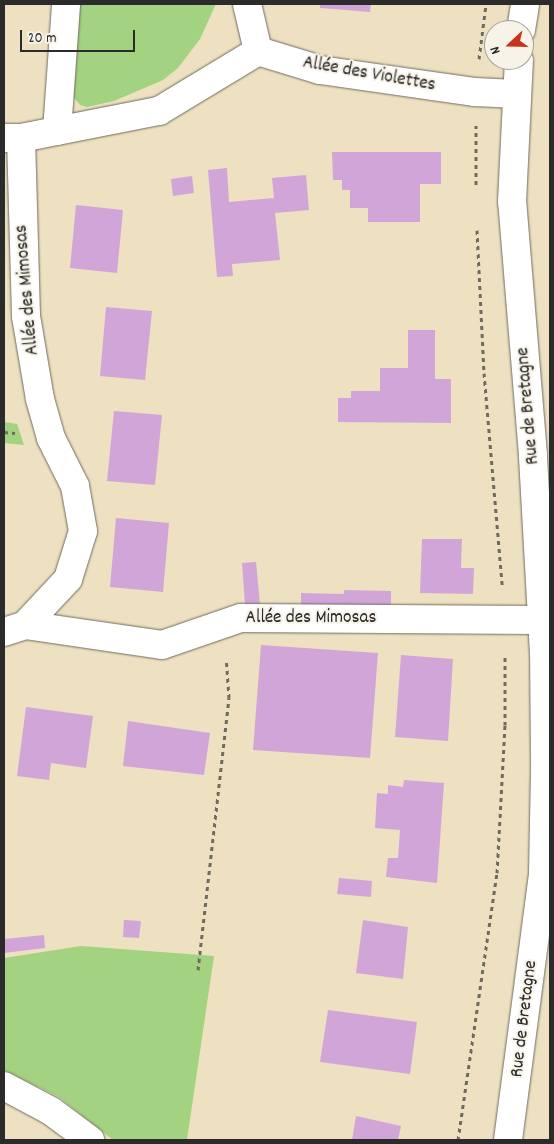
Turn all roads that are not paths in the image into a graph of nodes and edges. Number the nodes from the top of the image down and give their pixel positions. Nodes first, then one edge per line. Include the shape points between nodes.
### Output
1 (66, 4) edge
2 (247, 4) edge
3 (525, 4) edge
4 (523, 20) edge
5 (258, 51) junction
6 (518, 70) edge
7 (516, 94) junction
8 (57, 131) junction
9 (13, 138) edge
10 (542, 620) junction
11 (14, 629) edge
12 (546, 873) edge
13 (4, 1086) edge
14 (90, 1140) edge
15 (508, 1140) edge

1 - 8 street
2 - 5 street
3 - 4 street
5 - 7 street, Allée des Violettes via 320,70 475,92
5 - 8 street via 159,111
6 - 7 street, Rue de Bretagne
7 - 10 street, Rue de Bretagne via 512,202 533,455
8 - 9 street
9 - 11 street, Allée des Mimosas via 28,325 40,398 51,438 75,486 83,531 68,580
10 - 11 street, Allée des Mimosas via 242,618 162,645
10 - 12 street, Rue de Bretagne
12 - 15 street, Rue de Bretagne
13 - 14 street via 52,1111

